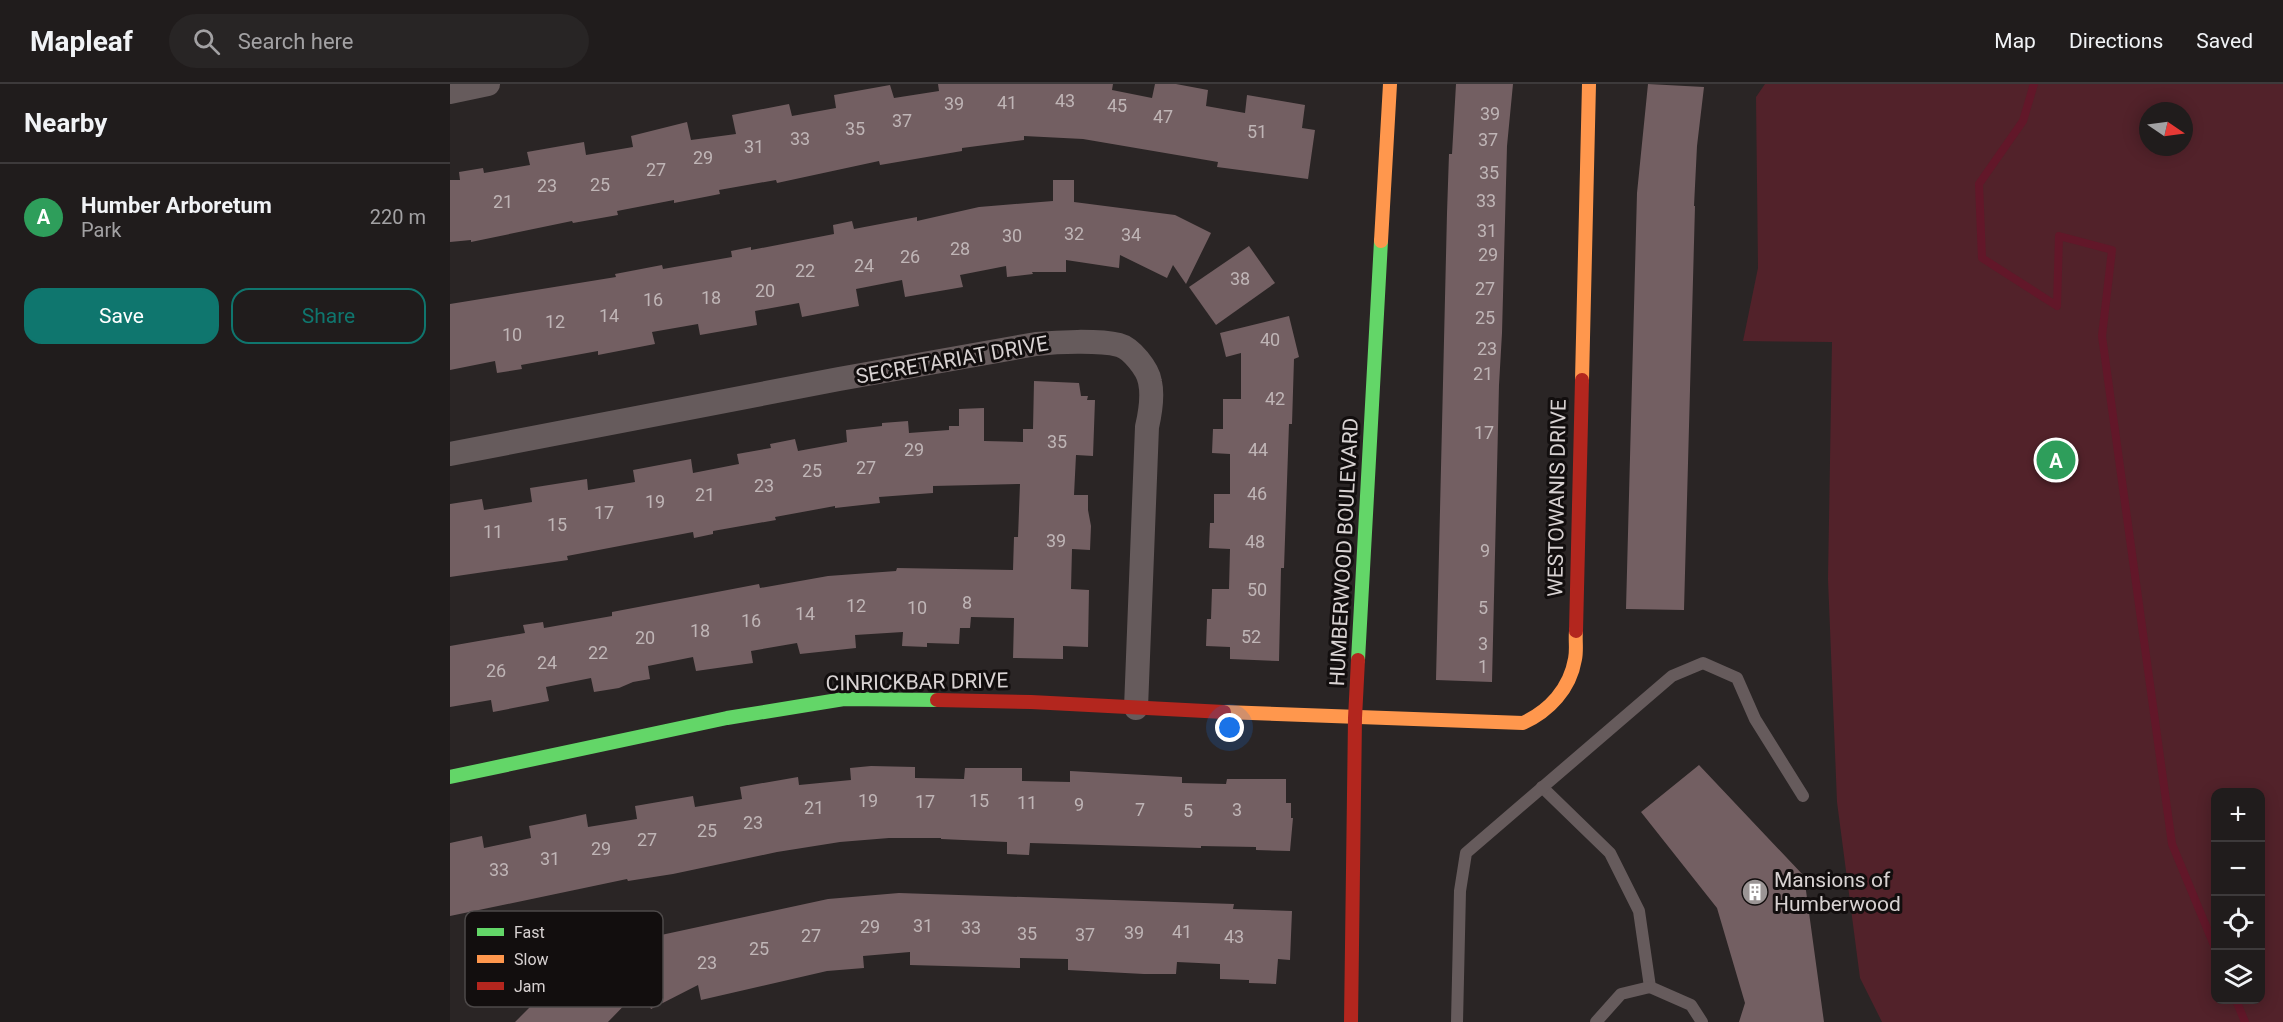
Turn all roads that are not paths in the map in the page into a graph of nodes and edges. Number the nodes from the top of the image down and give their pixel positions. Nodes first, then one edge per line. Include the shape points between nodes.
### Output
1 (488, 84) edge
2 (1390, 84) edge
3 (1589, 84) edge
4 (450, 92) edge
5 (450, 454) edge
6 (1136, 708) junction
7 (1355, 718) junction
8 (450, 777) edge
9 (1542, 787) junction
10 (1803, 796) dead end
11 (1650, 987) junction
12 (1351, 1022) edge
13 (1458, 1022) edge
14 (1596, 1022) edge
15 (1702, 1022) edge

1 - 4 street
2 - 7 street, HUMBERWOOD BOULEVARD
3 - 7 street, WESTOWANIS DRIVE via 1575,660 1553,704 1542,715 1522,723
5 - 6 street, SECRETARIAT DRIVE via 1036,344 1119,345 1133,352 1150,381
6 - 7 street, CINRICKBAR DRIVE
6 - 8 street, CINRICKBAR DRIVE via 844,699 727,718
7 - 12 street, HUMBERWOOD BOULEVARD
9 - 10 lane via 1672,676 1703,663 1737,678 1755,718
9 - 11 lane via 1610,853 1639,911
9 - 13 lane via 1466,853 1460,891
11 - 14 lane via 1621,994
11 - 15 lane via 1691,1005

